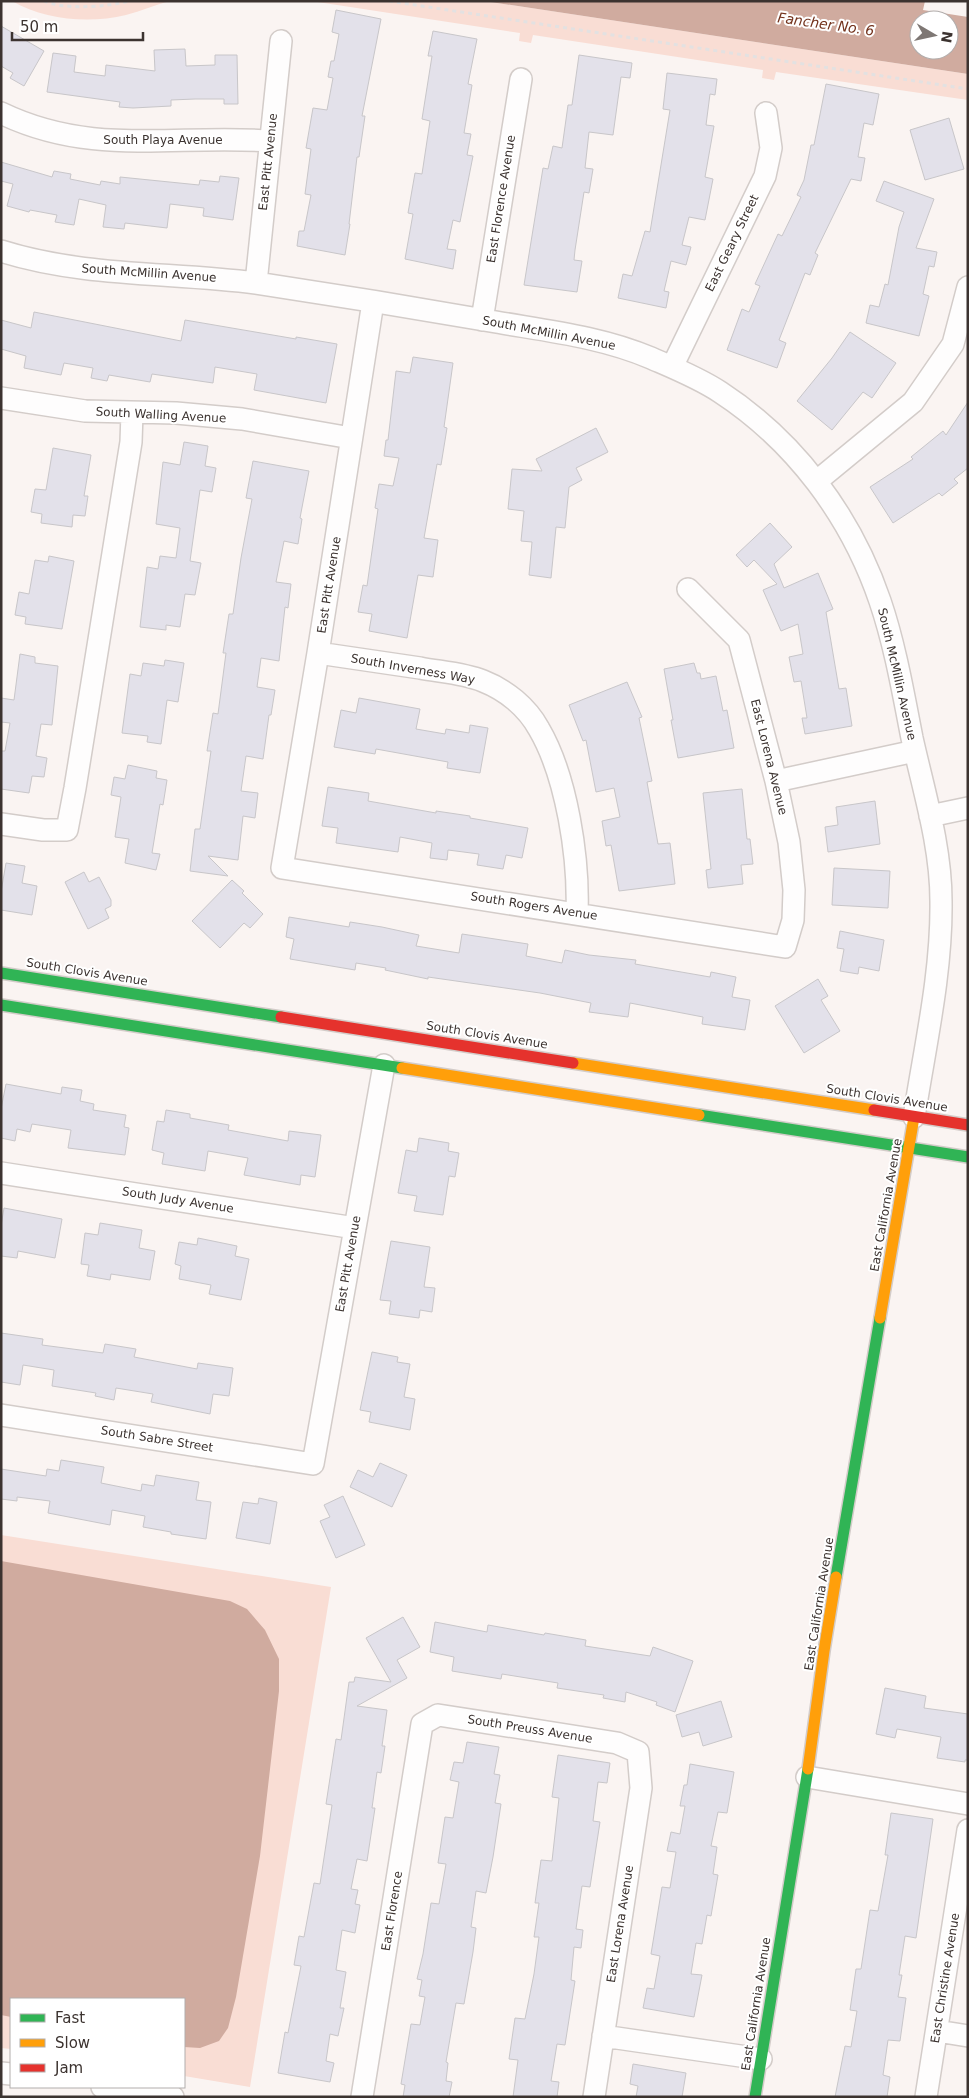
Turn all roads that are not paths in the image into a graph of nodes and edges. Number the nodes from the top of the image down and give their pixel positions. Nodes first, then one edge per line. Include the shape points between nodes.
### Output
1 (281, 41) dead end
2 (521, 79) dead end
3 (1, 113) edge
4 (766, 113) dead end
5 (270, 141) junction
6 (1, 251) edge
7 (256, 283) junction
8 (968, 288) edge
9 (373, 302) junction
10 (482, 320) junction
11 (672, 368) junction
12 (1, 398) edge
13 (132, 413) junction
14 (351, 438) junction
15 (817, 481) junction
16 (688, 589) dead end
17 (318, 653) junction
18 (915, 751) junction
19 (776, 781) junction
20 (968, 808) edge
21 (930, 816) junction
22 (1, 824) edge
23 (282, 868) joint
24 (577, 913) junction
25 (785, 947) joint
26 (1, 973) edge
27 (1, 1005) edge
28 (386, 1060) junction
29 (560, 1061) junction
30 (512, 1065) dead end
31 (914, 1117) junction
32 (968, 1125) edge
33 (909, 1148) junction
34 (968, 1157) edge
35 (1, 1173) edge
36 (355, 1228) junction
37 (1, 1415) edge
38 (313, 1464) joint
39 (422, 1724) joint
40 (638, 1752) joint
41 (807, 1777) junction
42 (968, 1804) edge
43 (968, 1830) edge
44 (937, 2031) junction
45 (603, 2036) junction
46 (968, 2036) edge
47 (761, 2059) junction
48 (109, 2088) edge
49 (173, 2097) edge
50 (362, 2097) edge
51 (594, 2097) edge
52 (755, 2097) edge
53 (926, 2097) edge

1 - 5 street, East Pitt Avenue
2 - 10 street, East Florence Avenue
3 - 5 street, South Playa Avenue via 56,134 99,141
4 - 11 street, East Geary Street via 770,148 765,176
5 - 7 street, East Pitt Avenue
6 - 7 street, South McMillin Avenue via 50,264 89,269
7 - 9 street, South McMillin Avenue
8 - 15 street via 953,344 913,402
9 - 10 street, South McMillin Avenue
9 - 14 street, East Pitt Avenue
10 - 11 street, South McMillin Avenue via 588,338
11 - 15 street, South McMillin Avenue via 718,391 744,409
12 - 13 street, South Walling Avenue via 85,411
13 - 14 street, South Walling Avenue via 242,419
13 - 22 street via 131,442 67,830
14 - 17 street, East Pitt Avenue
15 - 18 street, South McMillin Avenue via 848,529 880,601 890,632
16 - 19 street, East Lorena Avenue via 739,640
17 - 23 street, East Pitt Avenue
17 - 24 street, South Inverness Way via 458,674 503,691 522,707 539,729 557,771 572,831
18 - 19 street
18 - 21 street, South McMillin Avenue
19 - 25 street, East Lorena Avenue via 794,890 793,920
20 - 21 street
21 - 31 street, South McMillin Avenue via 939,861 941,935
23 - 24 street, South Rogers Avenue
24 - 25 street, South Rogers Avenue
26 - 29 main road, South Clovis Avenue
27 - 28 main road
28 - 33 main road
28 - 36 street, East Pitt Avenue
29 - 30 main road
29 - 31 main road, South Clovis Avenue
31 - 32 main road, South Clovis Avenue
31 - 33 main road, East California Avenue
33 - 34 main road
33 - 41 main road, East California Avenue via 824,1651
35 - 36 street, South Judy Avenue
36 - 38 street, East Pitt Avenue
37 - 38 street, South Sabre Street
39 - 40 street, South Preuss Avenue via 438,1715 617,1743
39 - 50 street, East Florence
40 - 45 street, East Lorena Avenue via 641,1788
41 - 42 street
41 - 47 main road, East California Avenue
43 - 44 street, East Christine Avenue
44 - 46 street
44 - 53 street, East Christine Avenue
45 - 47 street
45 - 51 street, East Lorena Avenue
47 - 52 main road, East California Avenue
48 - 49 street

